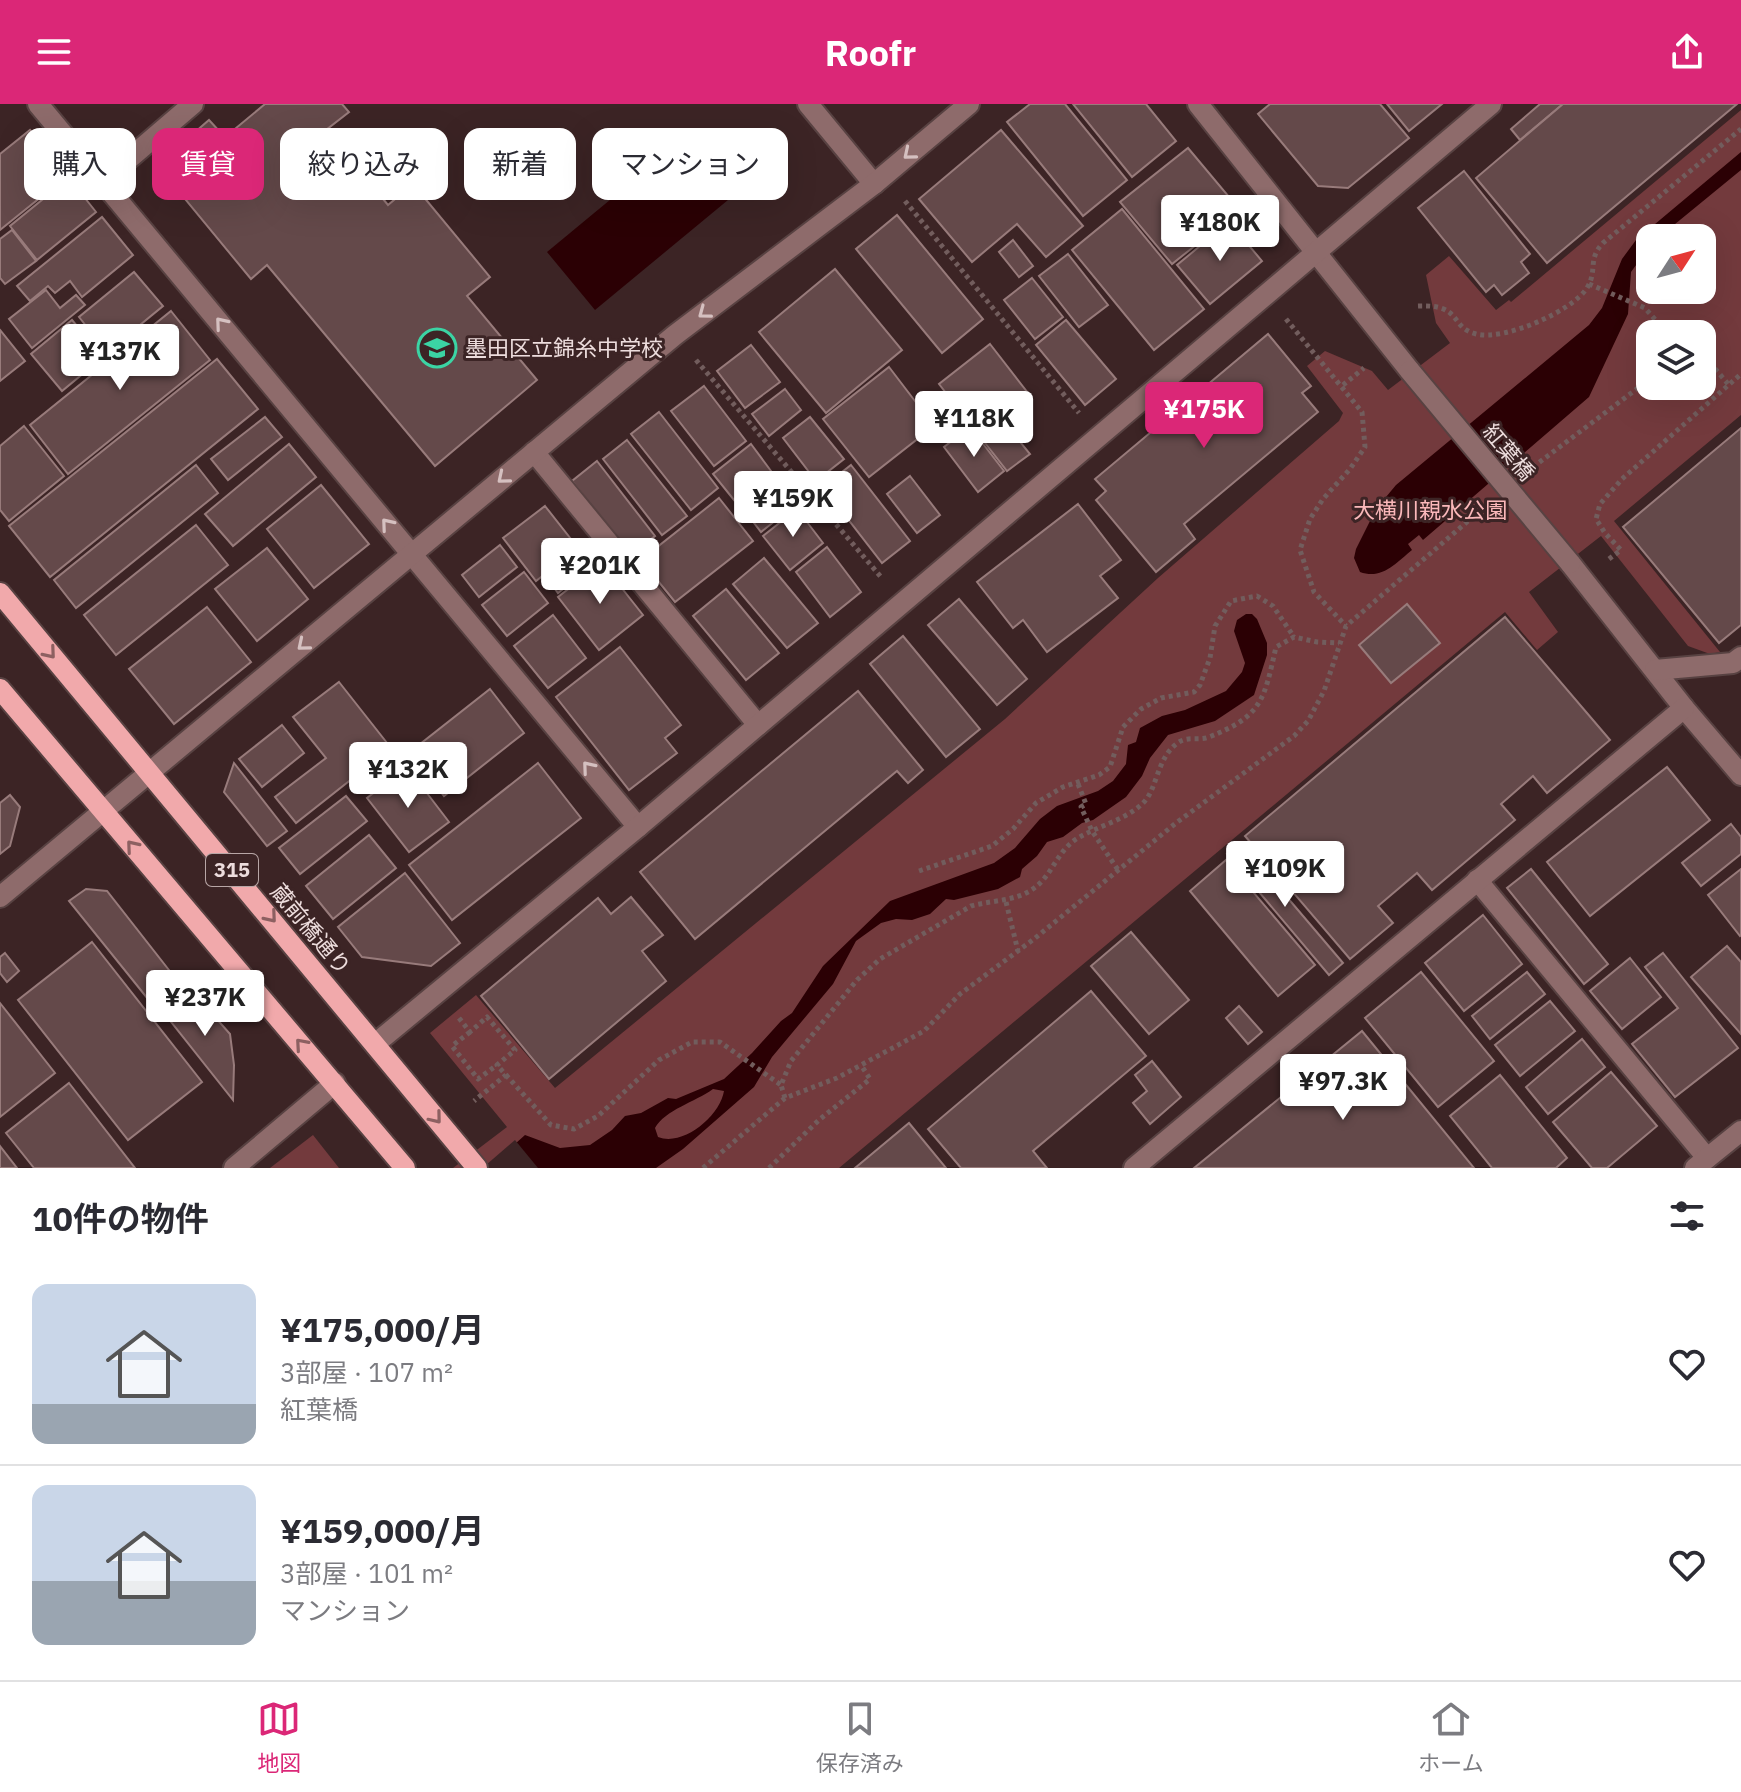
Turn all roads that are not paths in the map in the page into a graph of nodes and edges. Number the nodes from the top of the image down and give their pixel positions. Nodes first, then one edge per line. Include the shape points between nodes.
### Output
1 (38, 104) edge
2 (193, 104) edge
3 (808, 104) edge
4 (969, 104) edge
5 (1198, 104) edge
6 (1491, 104) edge
7 (58, 128) edge
8 (136, 153) edge
9 (879, 180) junction
10 (119, 200) edge
11 (1314, 253) junction
12 (534, 452) junction
13 (412, 554) junction
14 (0, 593) edge
15 (1741, 657) edge
16 (1655, 670) junction
17 (0, 689) edge
18 (1684, 708) junction
19 (758, 725) junction
20 (151, 772) junction
21 (1741, 775) edge
22 (103, 811) junction
23 (638, 827) junction
24 (1477, 880) junction
25 (0, 897) edge
26 (375, 1044) junction
27 (335, 1083) junction
28 (1741, 1131) edge
29 (1701, 1163) edge
30 (234, 1168) edge
31 (405, 1168) edge
32 (477, 1168) edge
33 (1134, 1168) edge

1 - 7 street
2 - 8 street
3 - 9 street
4 -> 9 street
5 - 11 street, 紅葉橋
6 - 11 street
9 -> 12 street via 675,335
13 -> 10 street
11 - 16 street, 紅葉橋, bridge
11 - 19 street
12 -> 13 street
12 - 19 street
13 -> 20 street
23 -> 13 street
14 -> 20 main road, 蔵前橋通り / 315
15 - 16 street via 1733,663
16 - 18 street, 紅葉橋
17 - 22 main road, 315
18 - 21 street, 紅葉橋
18 - 24 street
19 - 23 street
20 - 22 street
20 -> 26 main road, 蔵前橋通り / 315
22 - 25 street
27 -> 22 main road, 315
23 - 26 street
24 - 29 street
24 - 33 street
26 -> 32 main road, 蔵前橋通り / 315
27 - 30 street
27 - 31 main road, 315
28 - 29 street

